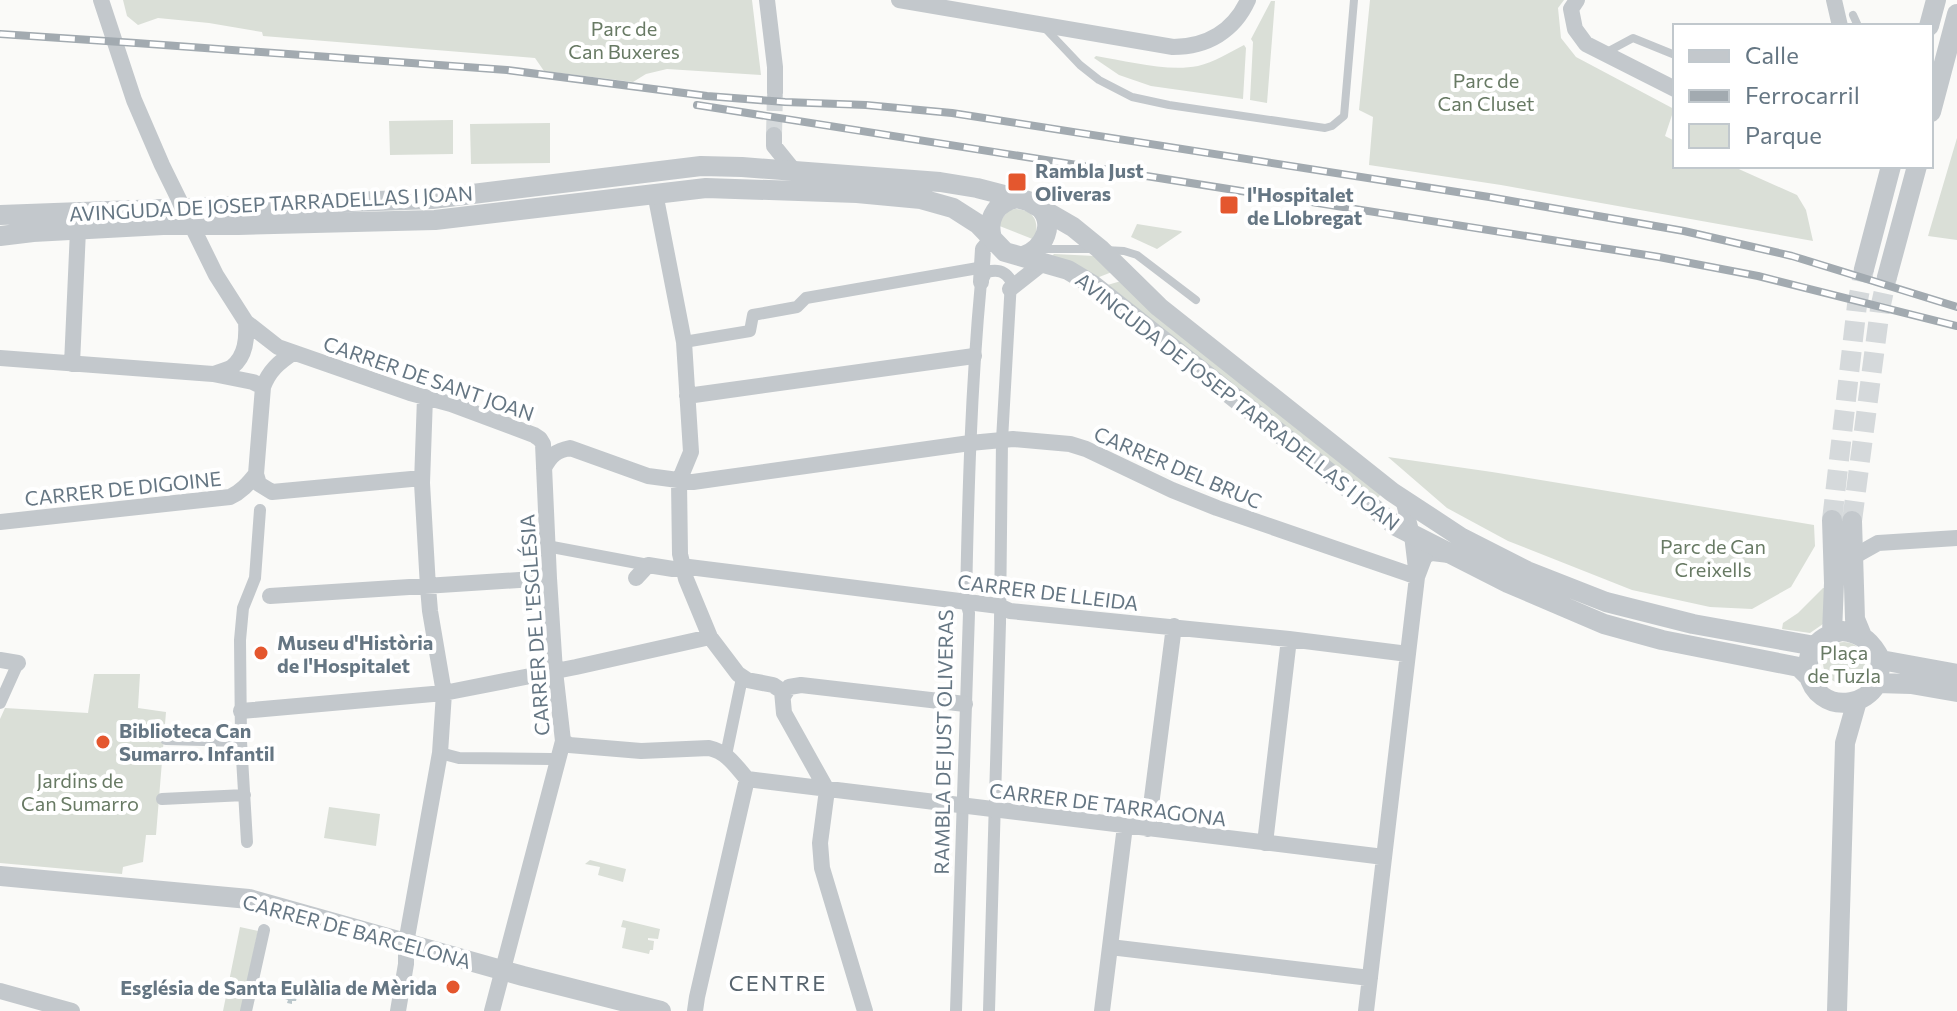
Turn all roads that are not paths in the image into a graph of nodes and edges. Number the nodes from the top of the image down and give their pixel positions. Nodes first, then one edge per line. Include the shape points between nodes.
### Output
1 (101, 0) edge
2 (767, 0) edge
3 (899, 0) edge
4 (1248, 0) edge
5 (1354, 0) edge
6 (1577, 0) edge
7 (1834, 0) edge
8 (1936, 0) edge
9 (1957, 14) edge
10 (1846, 21) edge
11 (1930, 24) edge
12 (1042, 26) junction
13 (1604, 54) junction
14 (1673, 54) edge
15 (1673, 88) edge
16 (775, 93) tunnel mouth
17 (1933, 104) edge
18 (742, 167) junction
19 (1890, 168) edge
20 (1916, 168) edge
21 (795, 172) junction
22 (655, 193) junction
23 (1028, 202) junction
24 (0, 215) edge
25 (188, 217) junction
26 (78, 230) junction
27 (0, 236) edge
28 (992, 238) junction
29 (1100, 249) junction
30 (1035, 256) junction
31 (1864, 269) tunnel mouth
32 (980, 273) junction
33 (1887, 277) tunnel mouth
34 (1010, 289) junction
35 (1196, 300) dead end
36 (246, 322) junction
37 (684, 342) junction
38 (293, 353) junction
39 (974, 356) junction
40 (0, 358) edge
41 (72, 364) junction
42 (213, 374) junction
43 (263, 387) junction
44 (687, 396) junction
45 (425, 397) junction
46 (1002, 440) junction
47 (970, 443) junction
48 (544, 468) junction
49 (256, 474) junction
50 (422, 478) junction
51 (679, 481) junction
52 (1403, 499) junction
53 (260, 510) dead end
54 (0, 522) edge
55 (1412, 535) junction
56 (1957, 538) edge
57 (549, 546) junction
58 (1452, 555) junction
59 (1853, 557) junction
60 (648, 565) junction
61 (683, 568) junction
62 (1417, 577) junction
63 (549, 578) junction
64 (636, 578) dead end
65 (428, 587) junction
66 (270, 596) dead end
67 (966, 602) junction
68 (999, 606) junction
69 (1174, 626) junction
70 (1832, 633) junction
71 (1862, 636) junction
72 (710, 637) junction
73 (1289, 639) junction
74 (1815, 646) junction
75 (1408, 654) junction
76 (0, 660) edge
77 (1881, 660) junction
78 (18, 663) joint
79 (555, 671) junction
80 (1957, 674) edge
81 (742, 678) junction
82 (1810, 678) junction
83 (1877, 683) junction
84 (1957, 692) edge
85 (444, 693) junction
86 (784, 695) junction
87 (1857, 701) junction
88 (1833, 702) junction
89 (0, 703) edge
90 (965, 704) junction
91 (241, 711) junction
92 (166, 739) dead end
93 (241, 741) junction
94 (563, 741) junction
95 (1845, 743) junction
96 (440, 753) junction
97 (726, 755) junction
98 (551, 759) dead end
99 (747, 779) junction
100 (827, 790) junction
101 (245, 795) junction
102 (162, 799) dead end
103 (963, 807) junction
104 (994, 809) junction
105 (1125, 826) junction
106 (1148, 829) junction
107 (247, 842) dead end
108 (1265, 843) junction
109 (1384, 857) junction
110 (0, 876) edge
111 (264, 930) dead end
112 (406, 943) junction
113 (1110, 947) junction
114 (502, 970) junction
115 (1370, 978) junction
116 (0, 991) edge
117 (72, 1011) edge
118 (246, 1011) edge
119 (398, 1011) edge
120 (492, 1011) edge
121 (661, 1011) edge
122 (695, 1011) edge
123 (865, 1011) edge
124 (956, 1011) edge
125 (989, 1011) edge
126 (1102, 1011) edge
127 (1366, 1011) edge
128 (1837, 1011) edge

1 - 25 street, CARRER DE SANT JOAN via 134,100
2 - 16 street
3 - 12 street
4 - 12 street via 1228,28 1213,39 1184,47
5 - 12 lane via 1344,116 1325,128 1132,97 1099,80
6 - 13 street via 1571,9 1575,29 1586,44
7 - 10 street
8 - 11 street
9 - 17 street
13 - 14 lane via 1633,38
13 - 15 street
18 - 21 street, AVINGUDA DE JOSEP TARRADELLAS I JOAN
18 - 21 street via 768,154 774,140
18 - 25 street, AVINGUDA DE JOSEP TARRADELLAS I JOAN via 701,166 432,199
19 - 31 street
20 - 33 street
21 - 23 street, AVINGUDA DE JOSEP TARRADELLAS I JOAN via 940,182
22 - 25 street, AVINGUDA DE JOSEP TARRADELLAS I JOAN via 435,220
22 - 28 street, AVINGUDA DE JOSEP TARRADELLAS I JOAN via 706,188 921,199 960,211
22 - 37 street
23 - 28 street via 1002,203 991,219
23 - 29 street, AVINGUDA DE JOSEP TARRADELLAS I JOAN
23 - 30 street via 1044,211 1047,221
24 - 25 street, AVINGUDA DE JOSEP TARRADELLAS I JOAN
25 - 26 street, AVINGUDA DE JOSEP TARRADELLAS I JOAN via 163,225
25 - 36 street, CARRER DE SANT JOAN
26 - 27 street, AVINGUDA DE JOSEP TARRADELLAS I JOAN
26 - 41 street
28 - 30 street, AVINGUDA DE JOSEP TARRADELLAS I JOAN via 1005,252
28 - 32 street, RAMBLA DE JUST OLIVERAS via 983,249
29 - 30 lane via 1058,248
29 - 35 lane via 1137,255
29 - 52 street, AVINGUDA DE JOSEP TARRADELLAS I JOAN via 1159,307
30 - 34 street
30 - 55 street, AVINGUDA DE JOSEP TARRADELLAS I JOAN via 1093,285
32 - 34 street via 1004,272
32 - 37 street via 806,298 797,307 753,315 750,331
32 - 39 street, RAMBLA DE JUST OLIVERAS
34 - 46 street
36 - 38 street, CARRER DE SANT JOAN
36 - 42 street via 241,356 233,367
37 - 44 street
38 - 43 street via 273,369
38 - 45 street, CARRER DE SANT JOAN
39 - 44 street
39 - 47 street, RAMBLA DE JUST OLIVERAS
40 - 41 street
41 - 42 street
42 - 43 street
43 - 49 street
44 - 51 street via 691,452
45 - 48 street, CARRER DE SANT JOAN via 534,435 543,444
45 - 50 street
46 - 47 street, CARRER DEL BRUC
46 - 62 street, CARRER DEL BRUC via 1086,449 1217,508
46 - 68 street
47 - 51 street, CARRER DEL BRUC
47 - 67 street, RAMBLA DE JUST OLIVERAS
48 - 51 street via 551,455 570,448 648,476
48 - 57 street, CARRER DE L'ESGLÉSIA
49 - 50 street via 259,484 272,492
49 - 54 street, CARRER DE DIGOINE via 230,497
50 - 65 street
51 - 61 street
52 - 55 street
52 - 74 street, AVINGUDA DE JOSEP TARRADELLAS I JOAN via 1494,555 1592,597 1693,624
53 - 91 street via 255,578 243,608
55 - 58 street, AVINGUDA DE JOSEP TARRADELLAS I JOAN
55 - 62 street
56 - 59 street via 1878,543
57 - 60 street
57 - 63 street, CARRER DE L'ESGLÉSIA
58 - 62 street via 1425,556
58 - 82 street, AVINGUDA DE JOSEP TARRADELLAS I JOAN via 1604,624 1799,667
59 - 70 street via 1842,521
59 - 71 street via 1855,619
60 - 61 street, CARRER DE LLEIDA
60 - 64 street
61 - 67 street, CARRER DE LLEIDA
61 - 72 street
62 - 75 street
63 - 65 street
63 - 79 street, CARRER DE L'ESGLÉSIA
65 - 66 street
65 - 85 street
67 - 68 street, CARRER DE LLEIDA
67 - 90 street, RAMBLA DE JUST OLIVERAS
68 - 69 street, CARRER DE LLEIDA
68 - 104 street
69 - 73 street, CARRER DE LLEIDA
69 - 106 street
70 - 71 street
70 - 74 street
71 - 77 street
72 - 79 street
72 - 81 street
73 - 75 street, CARRER DE LLEIDA
73 - 108 street
74 - 82 street
75 - 109 street
76 - 78 street
77 - 80 street
77 - 83 street
78 - 89 street
79 - 85 street
79 - 94 street, CARRER DE L'ESGLÉSIA
81 - 86 street via 773,685
81 - 97 street
82 - 88 street
83 - 84 street
83 - 87 street
85 - 91 street
85 - 96 street
86 - 90 street via 789,687 801,685
86 - 100 street via 784,713
87 - 88 street
87 - 95 street
88 - 95 street
90 - 103 street, RAMBLA DE JUST OLIVERAS
91 - 93 street
92 - 93 street
93 - 101 street
94 - 97 street via 641,751 709,748
94 - 114 street, CARRER DE L'ESGLÉSIA
95 - 128 street
96 - 98 street
96 - 112 street
97 - 99 street
99 - 100 street, CARRER DE TARRAGONA
99 - 122 street
100 - 103 street, CARRER DE TARRAGONA
100 - 123 street via 822,868
101 - 102 street
101 - 107 street
103 - 104 street, CARRER DE TARRAGONA
103 - 124 street, RAMBLA DE JUST OLIVERAS
104 - 105 street, CARRER DE TARRAGONA
104 - 125 street
105 - 106 street, CARRER DE TARRAGONA
105 - 113 street
106 - 108 street, CARRER DE TARRAGONA
108 - 109 street, CARRER DE TARRAGONA
109 - 115 street
110 - 112 street, CARRER DE BARCELONA via 249,899
111 - 118 street
112 - 114 street, CARRER DE BARCELONA
112 - 119 street
113 - 115 street
113 - 126 street
114 - 120 street, CARRER DE L'ESGLÉSIA
114 - 121 street, CARRER DE BARCELONA
115 - 127 street
116 - 117 street

